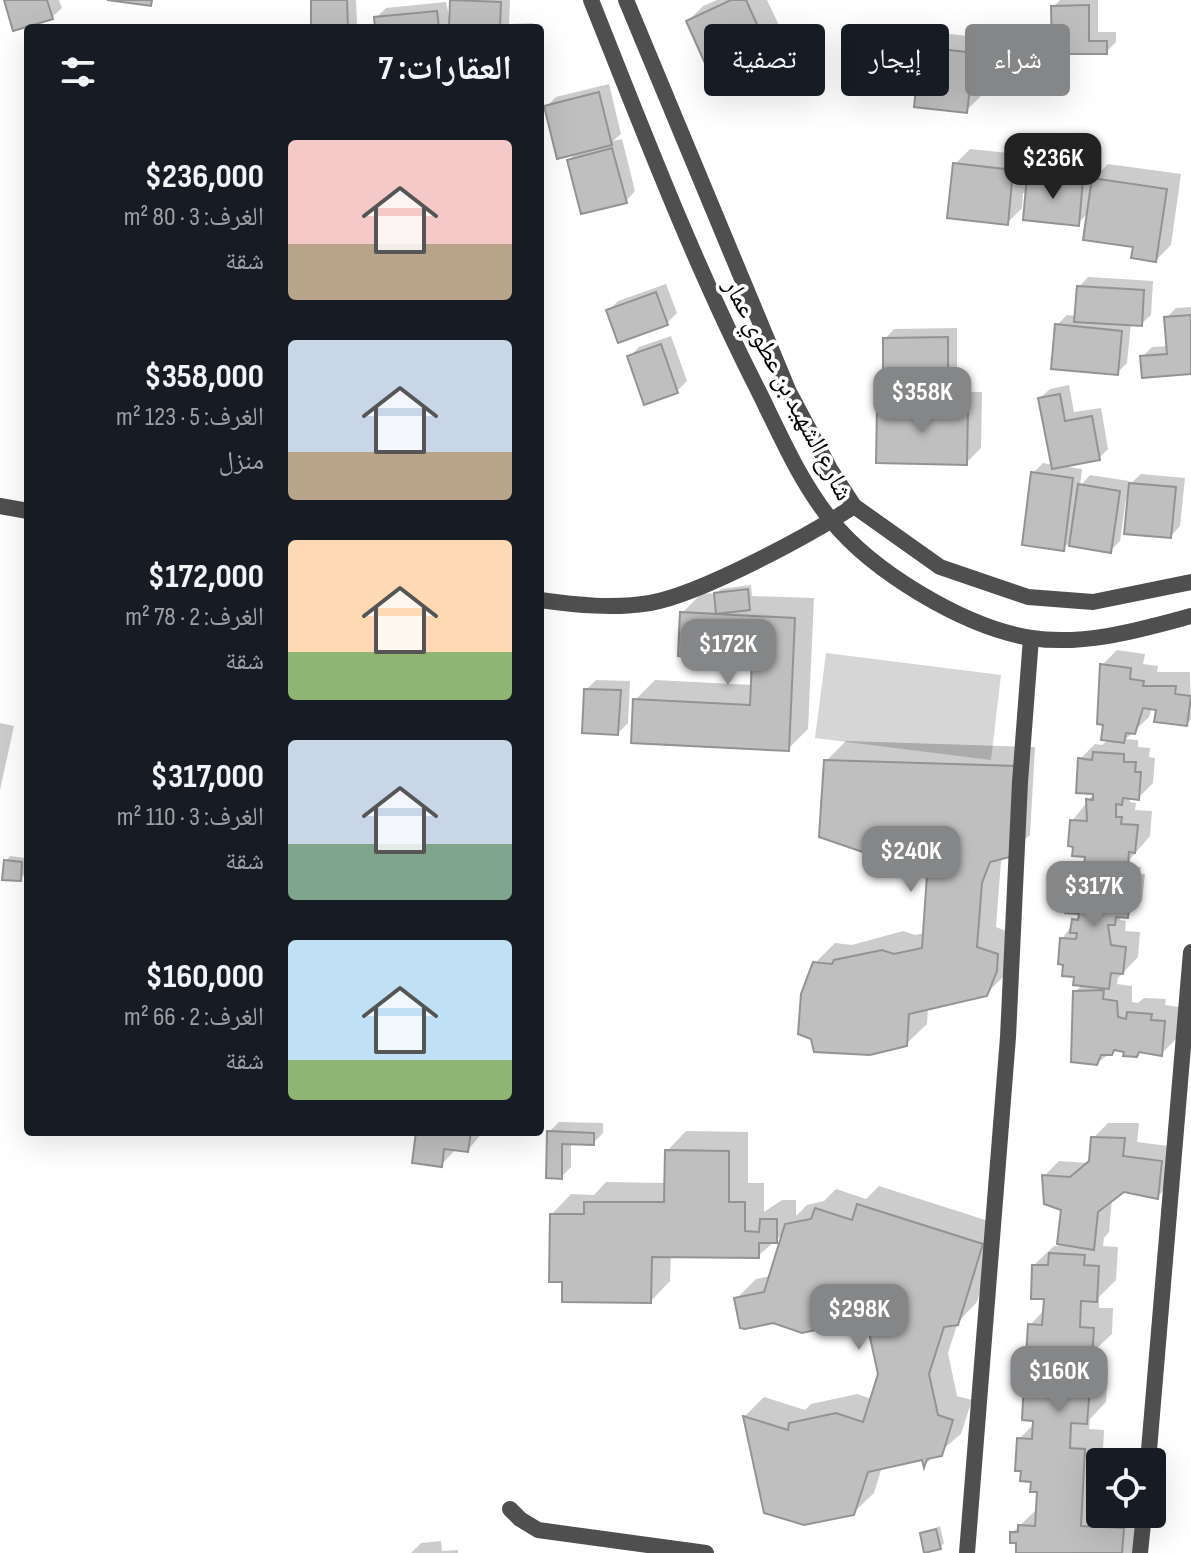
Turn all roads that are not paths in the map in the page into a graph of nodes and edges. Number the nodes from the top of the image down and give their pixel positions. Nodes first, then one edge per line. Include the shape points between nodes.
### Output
1 (591, 0) edge
2 (626, 0) edge
3 (0, 506) edge
4 (854, 506) junction
5 (24, 510) edge
6 (832, 521) junction
7 (1191, 582) edge
8 (544, 600) edge
9 (1191, 616) edge
10 (1031, 638) junction
11 (1191, 952) edge
12 (1149, 1448) edge
13 (510, 1509) dead end
14 (1143, 1528) edge
15 (706, 1553) edge
16 (967, 1553) edge
17 (1140, 1553) edge

1 - 6 street, شارع الشهيد بن عطوي عمار via 714,304 805,483
2 - 4 street, شارع الشهيد بن عطوي عمار via 789,392
3 - 5 street
4 - 6 street
4 - 7 street, شارع الشهيد بن عطوي عمار via 940,567 1028,597 1093,602
6 - 8 street via 698,587 654,602 621,607
6 - 10 street, شارع الشهيد بن عطوي عمار via 865,555 922,593 964,616
9 - 10 street, شارع الشهيد بن عطوي عمار via 1076,641
10 - 16 street via 1008,1037
11 - 12 street
13 - 15 street via 538,1530
14 - 17 street

